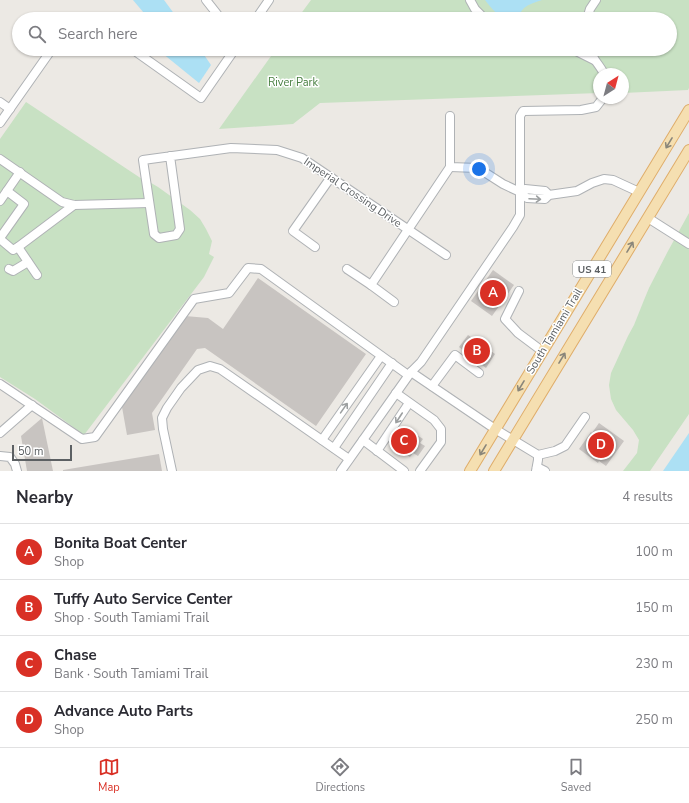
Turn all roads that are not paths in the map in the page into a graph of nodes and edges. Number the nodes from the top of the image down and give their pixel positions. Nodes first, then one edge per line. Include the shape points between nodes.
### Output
1 (206, 0) edge
2 (269, 0) edge
3 (470, 0) edge
4 (596, 0) edge
5 (215, 12) edge
6 (261, 12) edge
7 (478, 12) edge
8 (589, 12) edge
9 (47, 56) edge
10 (142, 56) edge
11 (230, 56) edge
12 (585, 56) edge
13 (592, 56) edge
14 (597, 62) junction
15 (602, 68) edge
16 (0, 102) edge
17 (598, 104) edge
18 (10, 109) junction
19 (689, 110) edge
20 (450, 116) dead end
21 (0, 123) edge
22 (689, 150) edge
23 (170, 156) junction
24 (0, 159) edge
25 (450, 167) junction
26 (20, 172) junction
27 (331, 177) junction
28 (7, 192) junction
29 (520, 192) junction
30 (639, 192) junction
31 (0, 201) edge
32 (149, 203) junction
33 (74, 205) junction
34 (648, 218) junction
35 (408, 230) junction
36 (0, 239) edge
37 (688, 242) edge
38 (18, 247) junction
39 (315, 247) dead end
40 (446, 255) dead end
41 (28, 262) junction
42 (9, 269) dead end
43 (347, 269) dead end
44 (37, 275) dead end
45 (371, 286) junction
46 (519, 291) dead end
47 (394, 302) dead end
48 (542, 351) junction
49 (381, 356) junction
50 (392, 363) junction
51 (479, 372) dead end
52 (410, 374) junction
53 (0, 384) edge
54 (432, 386) junction
55 (396, 394) junction
56 (409, 403) junction
57 (32, 406) junction
58 (585, 417) dead end
59 (495, 429) junction
60 (0, 433) edge
61 (322, 440) junction
62 (363, 440) junction
63 (513, 440) junction
64 (334, 448) junction
65 (377, 451) junction
66 (538, 455) junction
67 (0, 456) edge
68 (349, 459) junction
69 (539, 470) edge
70 (17, 471) edge
71 (172, 471) edge
72 (341, 471) edge
73 (404, 471) edge
74 (420, 471) edge
75 (470, 471) edge
76 (494, 471) edge

1 - 5 street
2 - 6 street
3 - 7 street
4 - 8 street
9 - 18 street
10 - 11 street via 201,98
12 - 14 street
13 - 14 street
14 - 15 street
16 - 18 street
17 - 29 street via 596,107 581,110 523,111 520,116
18 - 21 street
19 -> 30 main road, South Tamiami Trail / US 41
20 - 25 street
22 - 34 main road, South Tamiami Trail / US 41
23 - 27 street, Imperial Crossing Drive via 232,148 277,150 302,158
23 - 32 street, Imperial Crossing Drive via 143,160
23 - 32 street via 180,229 176,235 159,238 154,234
24 - 26 street
25 - 29 street via 478,168
25 - 35 street, Imperial Crossing Drive
26 - 28 street
26 - 33 street via 62,202
27 - 35 street, Imperial Crossing Drive
27 - 39 street via 293,231
28 - 31 street
28 - 36 street via 24,204
29 - 30 street via 527,198 545,199 550,195 577,191 604,179 613,180
29 - 52 street via 520,214 513,226 421,362
30 - 48 main road, South Tamiami Trail / US 41
32 - 33 street
33 - 38 street
34 - 37 street
63 -> 34 main road, South Tamiami Trail / US 41
35 - 40 street
35 - 45 street
36 - 38 street via 13,250
38 - 41 street
41 - 42 street via 13,272
41 - 44 street
43 - 45 street
45 - 47 street
46 - 48 street via 505,319 518,333
48 -> 59 main road, South Tamiami Trail / US 41
49 - 50 street
49 - 57 street via 261,269 248,268 229,293 194,299 95,437 82,439
61 -> 49 street
50 - 52 street
50 - 64 street
51 - 54 street via 455,355
52 - 54 street
52 - 55 street
53 - 57 street
54 - 59 street
55 - 56 street
55 - 62 street
56 -> 65 street
56 - 74 street via 434,420 442,429 441,442
57 - 60 street
58 - 66 street via 565,446
59 - 63 street
59 -> 75 main road, South Tamiami Trail / US 41
61 - 64 street
61 - 71 street via 220,369 210,366 198,370 181,388 162,418
62 - 65 street
62 - 68 street
63 - 66 street
63 - 76 main road, South Tamiami Trail / US 41
64 - 68 street
65 - 73 street
66 - 69 street
67 - 70 street via 10,457
68 - 72 street

